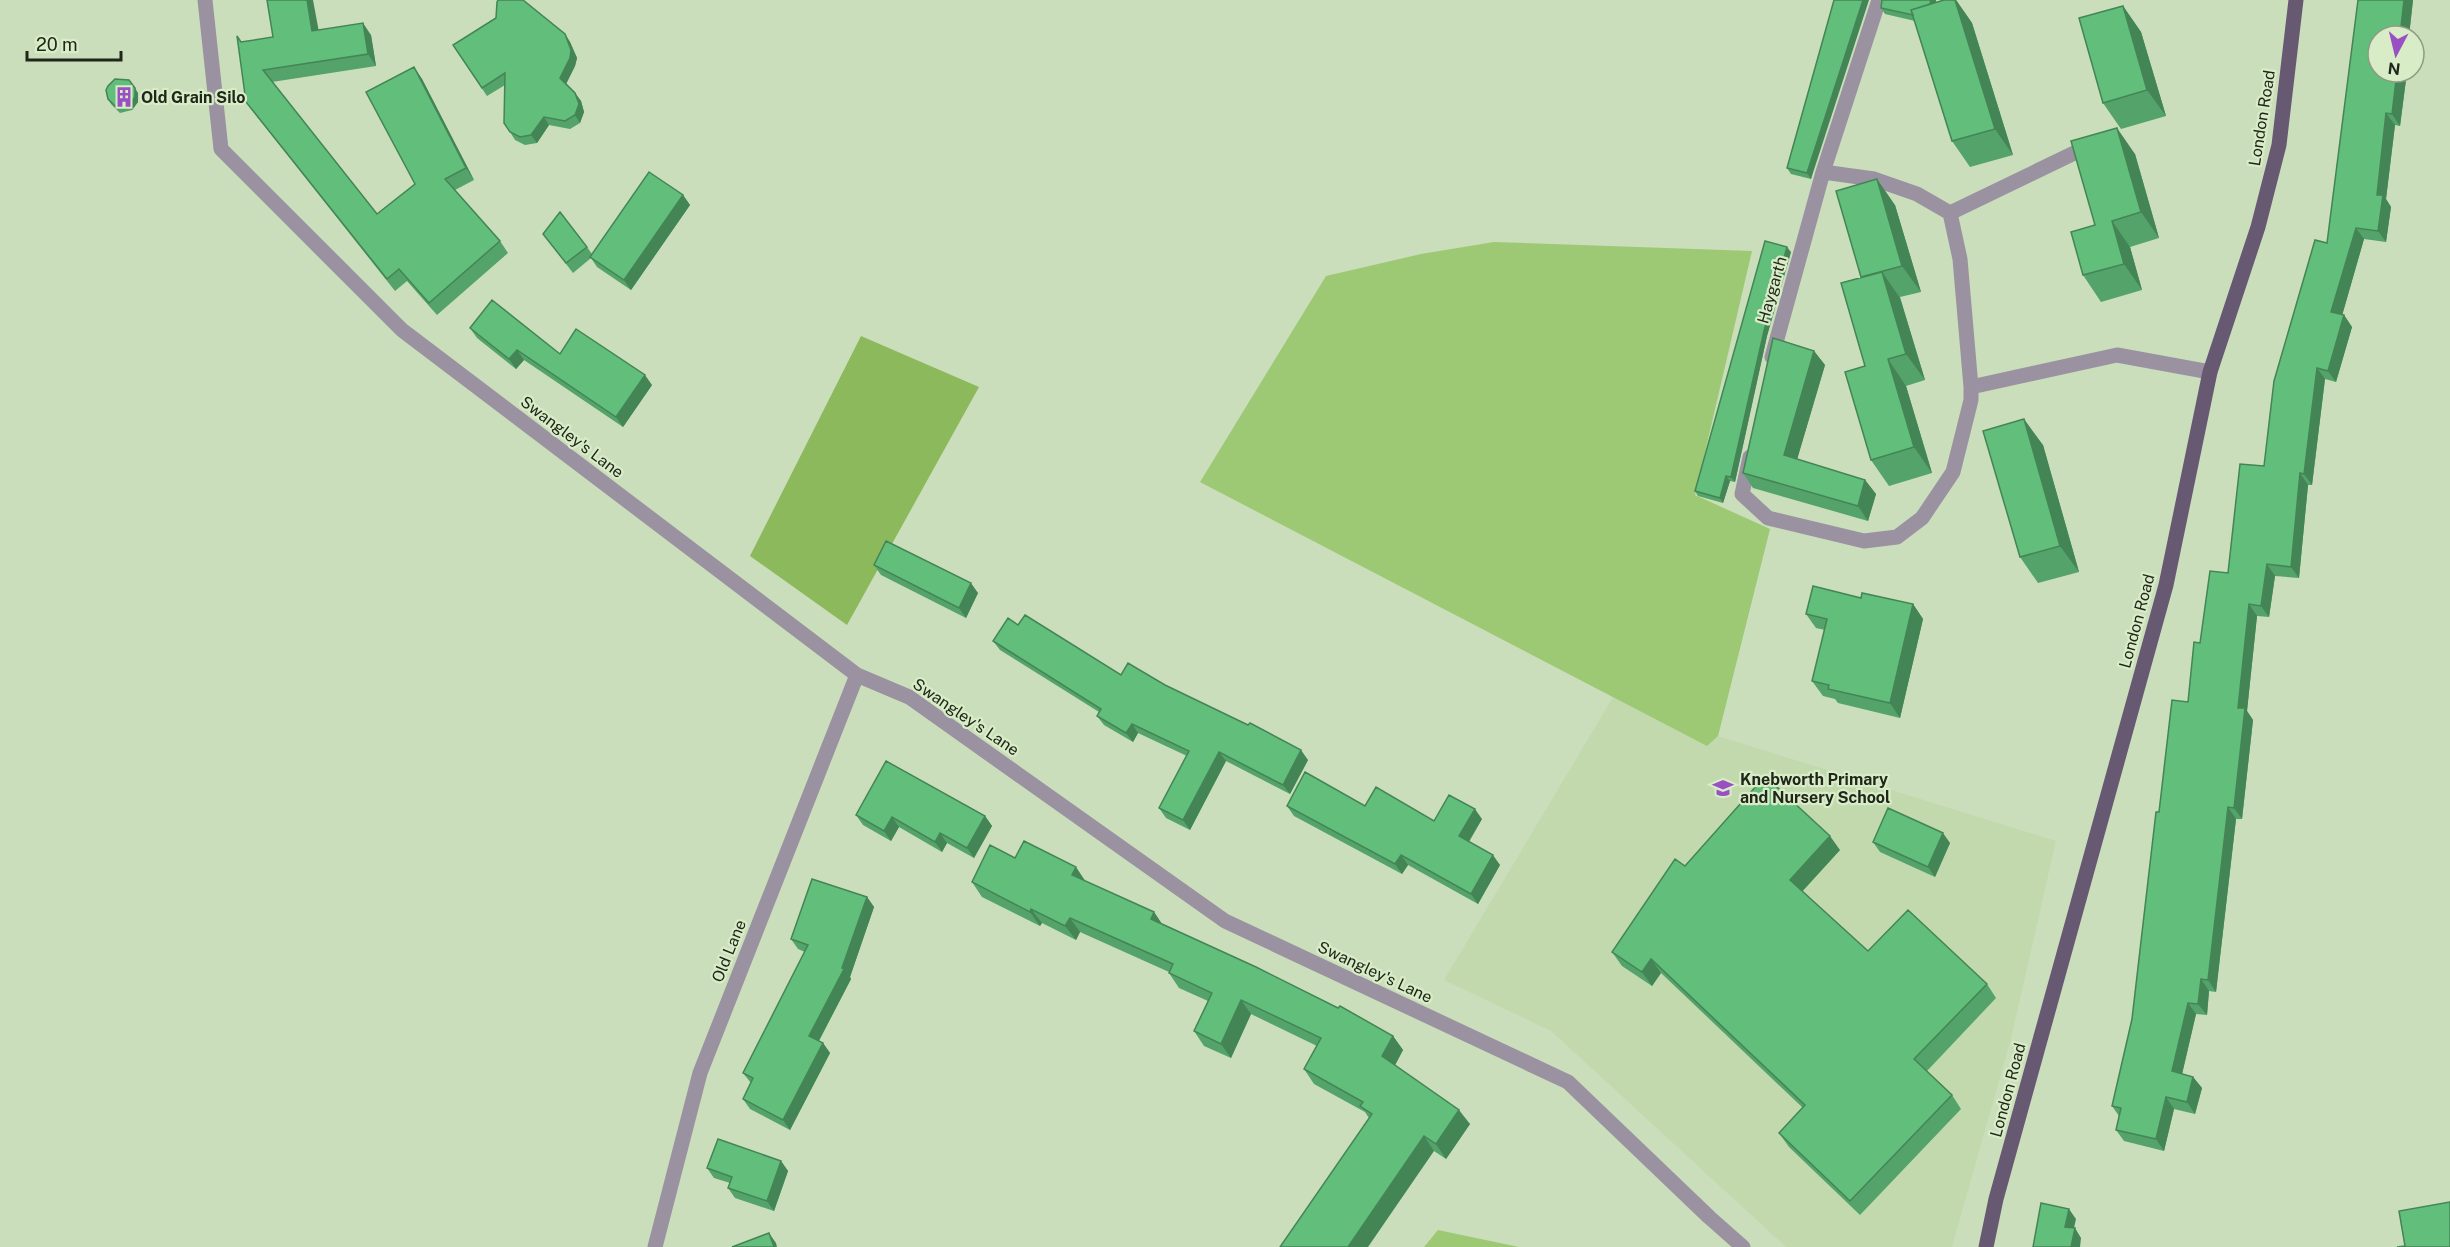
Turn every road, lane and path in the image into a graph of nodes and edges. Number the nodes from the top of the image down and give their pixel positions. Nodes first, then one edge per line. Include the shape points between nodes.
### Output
1 (205, 0) edge
2 (1879, 0) edge
3 (2296, 0) edge
4 (2094, 143) edge
5 (1824, 172) junction
6 (1950, 213) junction
7 (1769, 371) edge
8 (2210, 372) junction
9 (1971, 387) junction
10 (1754, 438) edge
11 (856, 675) junction
12 (655, 1247) edge
13 (1743, 1247) edge
14 (1986, 1247) edge

1 - 11 street, Swangley's Lane via 221,149 402,330
2 - 5 street, Haygarth
3 - 8 main road, London Road via 2279,145 2258,227
4 - 6 street
5 - 6 street via 1874,179 1917,194
5 - 7 street, Haygarth
6 - 9 street via 1960,259
8 - 9 street via 2117,355
8 - 14 main road, London Road via 2166,585
9 - 10 street via 1953,472 1922,518 1897,537 1864,541 1768,518 1742,494
11 - 12 street, Old Lane via 700,1073
11 - 13 street, Swangley's Lane via 909,697 1225,921 1568,1082

